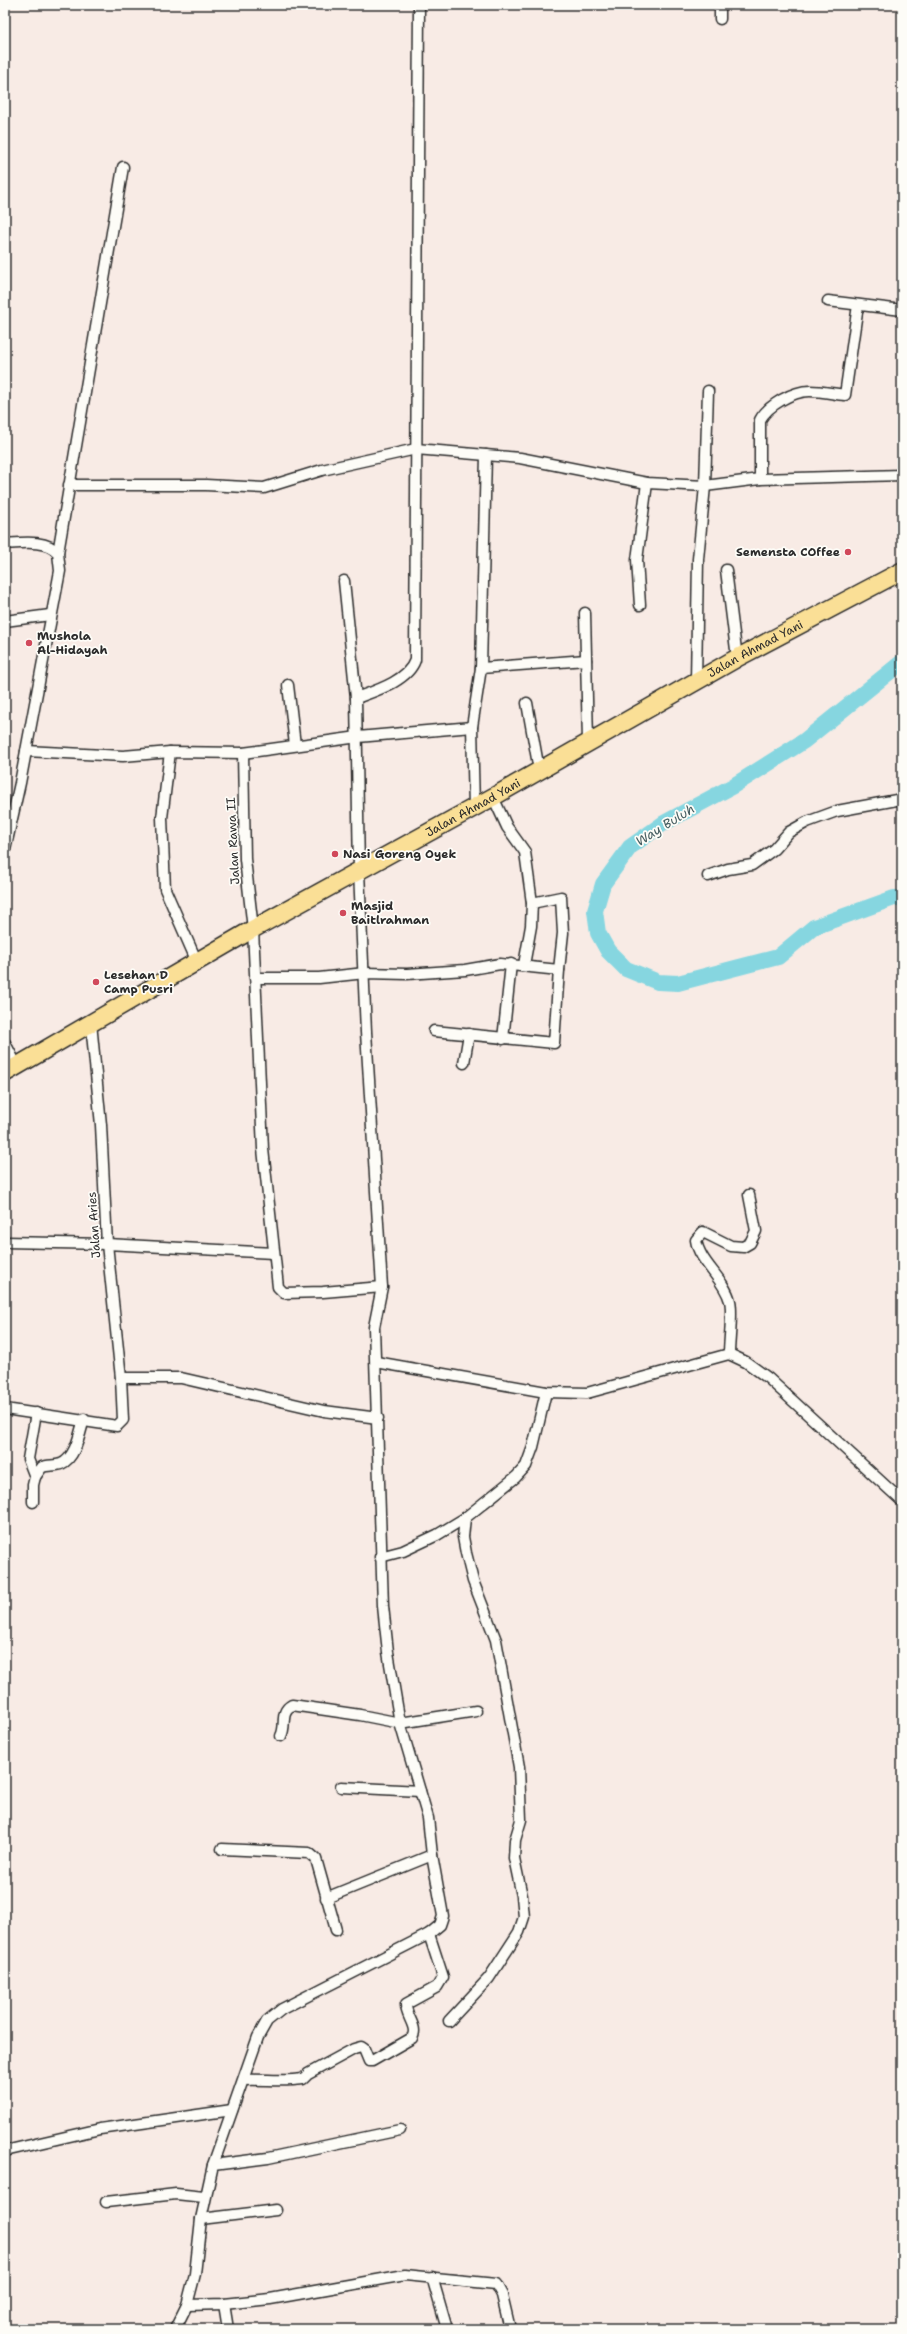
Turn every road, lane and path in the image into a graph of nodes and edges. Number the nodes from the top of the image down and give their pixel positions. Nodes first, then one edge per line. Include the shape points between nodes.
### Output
1 (419, 5) edge
2 (720, 5) edge
3 (720, 19) dead end
4 (123, 167) dead end
5 (828, 301) dead end
6 (858, 305) junction
7 (902, 310) edge
8 (708, 391) dead end
9 (416, 449) junction
10 (486, 455) junction
11 (902, 475) edge
12 (760, 479) junction
13 (647, 483) junction
14 (69, 485) junction
15 (705, 486) junction
16 (5, 544) edge
17 (58, 553) junction
18 (726, 570) dead end
19 (902, 571) edge
20 (344, 581) dead end
21 (640, 605) dead end
22 (586, 613) dead end
23 (50, 615) junction
24 (5, 621) edge
25 (737, 658) junction
26 (586, 660) junction
27 (481, 668) junction
28 (696, 682) junction
29 (288, 685) dead end
30 (356, 698) junction
31 (527, 703) dead end
32 (472, 727) junction
33 (358, 736) junction
34 (588, 742) junction
35 (294, 745) junction
36 (26, 751) junction
37 (170, 752) junction
38 (242, 752) junction
39 (539, 770) junction
40 (493, 797) junction
41 (902, 799) edge
42 (474, 807) junction
43 (5, 850) edge
44 (359, 871) junction
45 (708, 876) dead end
46 (532, 903) junction
47 (253, 929) junction
48 (197, 962) junction
49 (511, 964) junction
50 (524, 965) junction
51 (559, 970) junction
52 (365, 973) junction
53 (255, 978) junction
54 (91, 1023) junction
55 (434, 1031) dead end
56 (469, 1034) junction
57 (503, 1039) junction
58 (5, 1042) edge
59 (464, 1063) dead end
60 (11, 1069) edge
61 (749, 1195) dead end
62 (5, 1242) edge
63 (107, 1244) junction
64 (273, 1253) junction
65 (382, 1287) junction
66 (729, 1354) junction
67 (376, 1362) junction
68 (121, 1378) junction
69 (546, 1392) junction
70 (5, 1408) edge
71 (36, 1413) junction
72 (378, 1418) junction
73 (84, 1419) junction
74 (35, 1477) junction
75 (902, 1501) edge
76 (33, 1502) dead end
77 (465, 1518) junction
78 (380, 1557) junction
79 (476, 1711) dead end
80 (400, 1723) junction
81 (281, 1736) dead end
82 (341, 1787) dead end
83 (420, 1791) junction
84 (222, 1849) dead end
85 (432, 1854) junction
86 (326, 1898) junction
87 (336, 1930) dead end
88 (429, 1934) junction
89 (449, 2021) dead end
90 (244, 2080) junction
91 (232, 2110) junction
92 (400, 2130) dead end
93 (5, 2150) edge
94 (213, 2165) junction
95 (204, 2197) junction
96 (106, 2202) dead end
97 (276, 2210) dead end
98 (201, 2219) junction
99 (432, 2277) junction
100 (224, 2304) junction
101 (187, 2305) junction
102 (175, 2329) edge
103 (228, 2329) edge
104 (447, 2329) edge
105 (510, 2329) edge

1 - 9 street
2 - 3 street
4 - 14 street
5 - 6 street
6 - 7 street
6 - 12 street via 845,395 808,391 777,401 760,420
8 - 15 street
9 - 10 street
9 - 14 street via 322,470 264,488 206,485
9 - 30 street via 415,660 409,670 387,686
10 - 13 street via 520,458
10 - 27 street
11 - 12 street
12 - 15 street
13 - 15 street
13 - 21 street via 637,560
14 - 17 street
15 - 28 street via 698,559
16 - 17 street via 41,544 55,549
17 - 23 street via 60,571
18 - 25 street
19 - 25 highway, Jalan Ahmad Yani
20 - 30 street
22 - 26 street
23 - 24 street
23 - 36 street
25 - 28 highway, Jalan Ahmad Yani
26 - 27 street
26 - 34 street
27 - 32 street
28 - 34 highway, Jalan Ahmad Yani
29 - 35 street
30 - 33 street
31 - 39 street
32 - 33 street
32 - 42 street
33 - 35 street
33 - 44 street
34 - 39 highway, Jalan Ahmad Yani
35 - 38 street
36 - 37 street via 123,756
36 - 43 street
37 - 38 street
37 - 48 street via 162,818 165,889
38 - 47 street, Jalan Rawa II via 245,859
39 - 40 highway, Jalan Ahmad Yani
40 - 42 highway, Jalan Ahmad Yani
40 - 46 street via 507,827 525,852
41 - 45 street via 837,811 807,822 789,832 774,849 752,865
42 - 44 highway, Jalan Ahmad Yani
44 - 47 highway, Jalan Ahmad Yani
44 - 52 street
46 - 50 street
46 - 51 street via 561,897 563,933
47 - 48 highway, Jalan Ahmad Yani
47 - 53 street, Jalan Rawa II
48 - 54 highway, Jalan Ahmad Yani
49 - 50 street
49 - 52 street via 434,972
49 - 57 street
50 - 51 street
51 - 57 street via 554,1043
52 - 53 street via 319,978
52 - 65 street via 366,1032
53 - 64 street, Jalan Rawa II via 263,1149
54 - 60 highway, Jalan Ahmad Yani
54 - 63 street, Jalan Aries
55 - 56 street
56 - 57 street
56 - 59 street
58 - 60 street
61 - 66 street via 756,1231 750,1243 743,1247 731,1246 703,1232 696,1240 697,1248 712,1268 730,1301
62 - 63 street
63 - 64 street
63 - 68 street, Jalan Aries
64 - 65 street, Jalan Rawa II via 278,1287 284,1293
65 - 67 street via 374,1327
66 - 69 street via 587,1393
66 - 75 street via 768,1378
67 - 69 street
67 - 72 street
68 - 72 street via 181,1378 324,1411
68 - 73 street, Jalan Aries via 121,1424 117,1426
69 - 77 street via 526,1466 505,1487
70 - 71 street
71 - 73 street
71 - 74 street via 28,1459
72 - 78 street
73 - 74 street via 79,1437 66,1460 42,1468
74 - 76 street
77 - 78 street via 403,1551
77 - 89 street via 463,1537 466,1553 473,1581 498,1647 519,1767 521,1820 515,1840 514,1858 524,1917 519,1932 489,1978
78 - 80 street via 388,1652
79 - 80 street
80 - 81 street via 292,1705 286,1708 284,1713
80 - 83 street
82 - 83 street
83 - 85 street via 428,1818
84 - 86 street via 309,1853 316,1859
85 - 86 street
85 - 88 street via 442,1916 440,1925
86 - 87 street
88 - 90 street via 282,2009 267,2021 258,2037
88 - 90 street via 443,1977 437,1986 406,2004 414,2028 415,2034 412,2038 369,2061 364,2049 354,2049 303,2079 280,2082 273,2079
90 - 91 street
91 - 93 street via 100,2129
91 - 94 street
92 - 94 street via 268,2158
94 - 95 street
95 - 96 street via 176,2194
95 - 98 street
97 - 98 street
98 - 101 street via 195,2274
99 - 100 street via 404,2275 270,2299
99 - 104 street
99 - 105 street via 496,2284 502,2295
100 - 101 street
100 - 103 street
101 - 102 street

